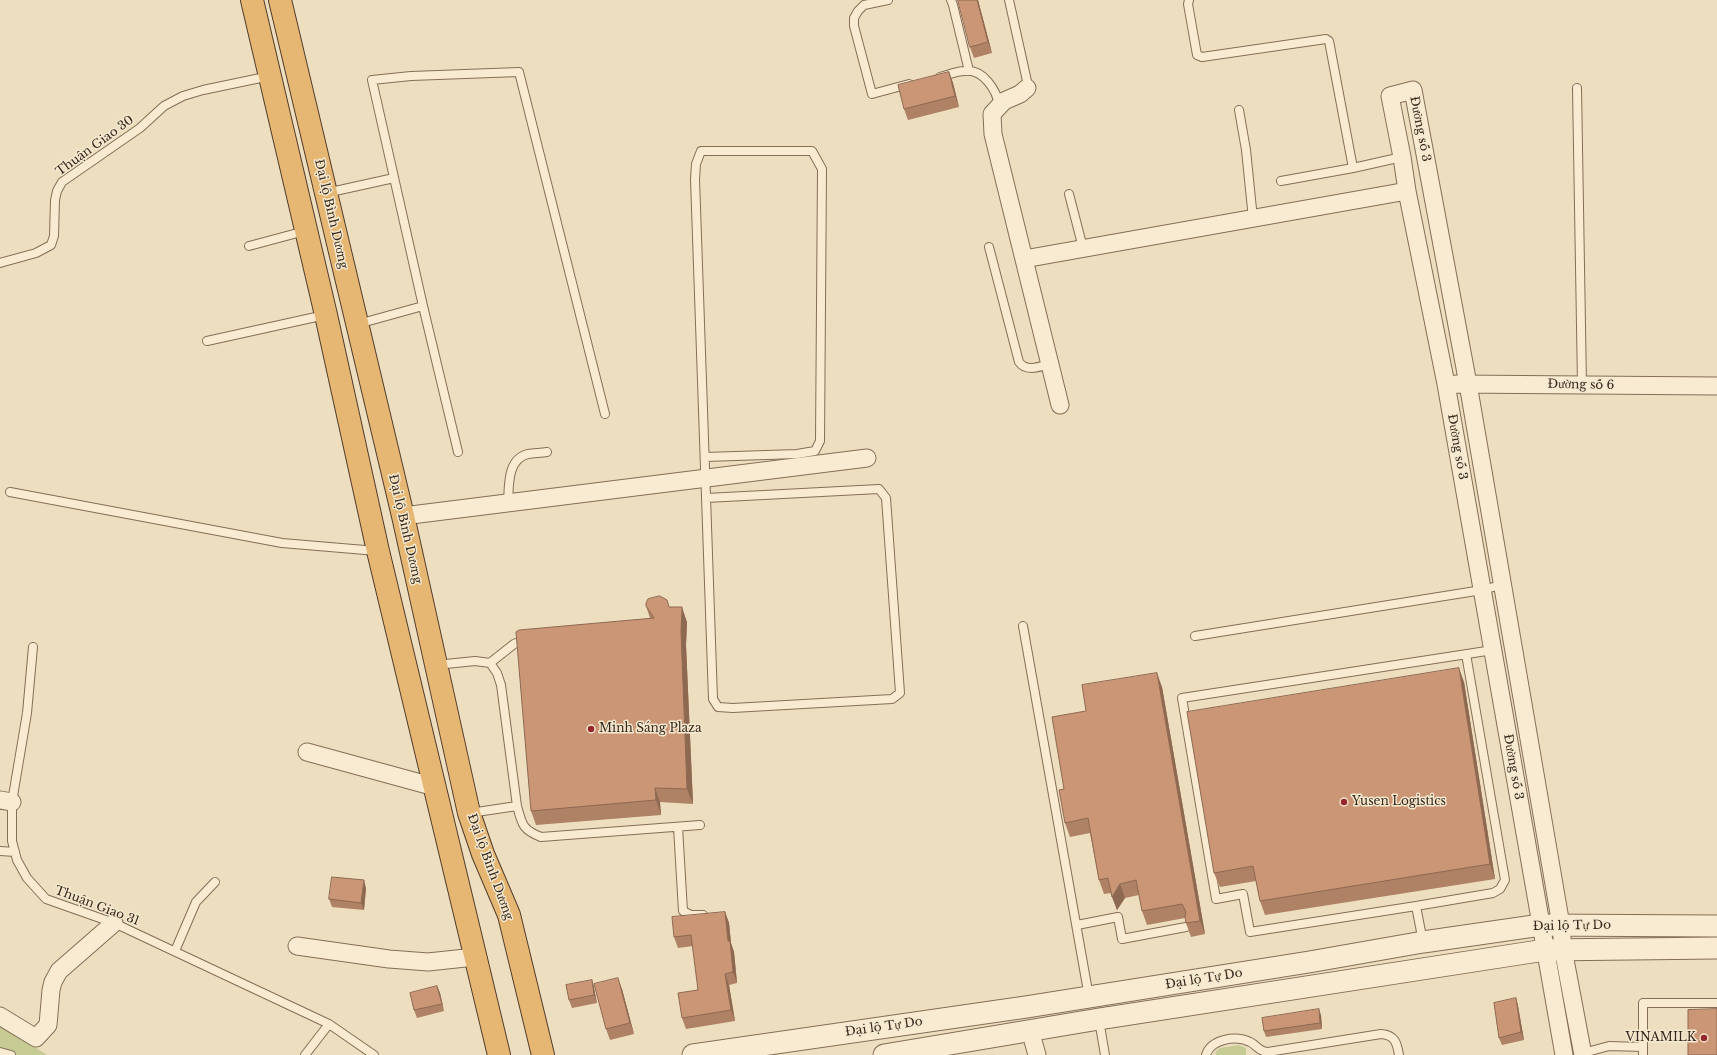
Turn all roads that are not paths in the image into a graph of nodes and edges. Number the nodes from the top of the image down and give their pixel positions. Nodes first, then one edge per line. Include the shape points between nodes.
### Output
1 (252, 0) edge
2 (280, 0) edge
3 (888, 0) edge
4 (951, 0) edge
5 (1009, 0) edge
6 (1189, 0) edge
7 (969, 71) junction
8 (270, 76) junction
9 (931, 79) edge
10 (916, 83) edge
11 (1026, 88) joint
12 (1577, 88) dead end
13 (999, 106) junction
14 (1239, 110) dead end
15 (1402, 157) junction
16 (1353, 168) junction
17 (394, 178) junction
18 (1281, 181) dead end
19 (1407, 191) junction
20 (326, 193) junction
21 (1069, 194) dead end
22 (1253, 218) junction
23 (306, 231) junction
24 (249, 246) dead end
25 (988, 247) dead end
26 (1083, 248) junction
27 (1024, 259) junction
28 (0, 262) edge
29 (423, 306) junction
30 (326, 315) junction
31 (357, 324) junction
32 (207, 341) dead end
33 (1050, 364) junction
34 (1446, 384) junction
35 (1468, 384) junction
36 (1582, 385) junction
37 (1717, 386) edge
38 (1060, 405) dead end
39 (606, 414) dead end
40 (458, 452) dead end
41 (548, 452) dead end
42 (705, 457) junction
43 (867, 458) dead end
44 (706, 478) junction
45 (10, 492) dead end
46 (706, 498) junction
47 (508, 503) junction
48 (403, 516) junction
49 (378, 551) junction
50 (1502, 585) junction
51 (1482, 590) junction
52 (1023, 626) dead end
53 (1195, 636) dead end
54 (536, 637) edge
55 (33, 647) dead end
56 (1493, 650) junction
57 (1466, 654) junction
58 (490, 662) junction
59 (436, 666) junction
60 (306, 752) dead end
61 (435, 787) junction
62 (6, 801) edge
63 (517, 806) junction
64 (469, 813) junction
65 (700, 825) dead end
66 (678, 827) junction
67 (0, 851) edge
68 (15, 852) junction
69 (215, 882) dead end
70 (1416, 906) junction
71 (713, 915) edge
72 (114, 923) junction
73 (1077, 924) junction
74 (1551, 925) junction
75 (1717, 926) edge
76 (1186, 927) edge
77 (1423, 942) junction
78 (297, 946) dead end
79 (1717, 948) edge
80 (1554, 949) junction
81 (175, 951) junction
82 (475, 957) junction
83 (1089, 997) junction
84 (1717, 1003) edge
85 (0, 1016) edge
86 (1099, 1019) junction
87 (329, 1024) junction
88 (1030, 1030) junction
89 (1643, 1051) edge
90 (0, 1052) edge
91 (1263, 1054) edge
92 (1583, 1054) edge
93 (11, 1055) edge
94 (305, 1055) edge
95 (374, 1055) edge
96 (499, 1055) edge
97 (543, 1055) edge
98 (693, 1055) edge
99 (884, 1055) edge
100 (1037, 1055) edge
101 (1105, 1055) edge
102 (1206, 1055) edge
103 (1399, 1055) edge
104 (1564, 1055) edge

1 - 8 highway
2 - 20 highway, Đại lộ Bình Dương
3 - 10 lane via 864,5 854,18 872,94
4 - 7 lane
5 - 11 lane
6 - 16 lane via 1197,55 1202,57 1329,41
7 - 9 lane
7 - 13 lane via 982,76 988,82 996,93
8 - 23 highway
8 - 28 lane, Thuận Giao 30 via 203,90 183,96 164,106 140,128 62,182 54,200 54,236 48,247 36,253
11 - 13 street
12 - 36 lane
13 - 27 street via 992,114 993,134
14 - 22 lane
15 - 16 lane
15 - 19 street, Đường số 3
15 - 35 street, Đường số 3 via 1390,96 1413,90
16 - 18 lane
17 - 20 lane
17 - 29 lane
17 - 39 lane via 372,80 519,72
19 - 22 street
19 - 34 street, Đường số 3
20 - 31 highway, Đại lộ Bình Dương
21 - 26 lane
22 - 26 street
23 - 24 lane
23 - 30 highway
25 - 33 lane via 1019,362 1027,368
26 - 27 street
27 - 33 street
29 - 31 lane
29 - 40 lane
30 - 32 lane
30 - 49 highway
31 - 48 highway, Đại lộ Bình Dương
33 - 38 street
34 - 35 street, Đường số 6
34 - 51 street, Đường số 3
35 - 36 street, Đường số 6
35 - 50 street, Đường số 3
36 - 37 street, Đường số 6
41 - 47 lane via 527,454 517,460 511,471
42 - 42 lane via 797,454 815,451 820,441 822,169 812,151 701,151 696,164
42 - 44 lane
43 - 44 street
44 - 46 lane
44 - 47 street
45 - 49 lane via 282,543
46 - 46 lane via 713,699 718,707 892,699 900,693 886,498 879,489
47 - 48 street
48 - 59 highway, Đại lộ Bình Dương
49 - 61 highway
50 - 51 lane
50 - 74 street, Đường số 3
51 - 53 lane
51 - 56 street, Đường số 3
52 - 73 lane
54 - 58 lane via 523,639
55 - 62 lane, Thuận Giao 31 via 27,713
56 - 57 lane
56 - 74 street, Đường số 3
57 - 70 lane via 1505,880 1500,889 1493,893
57 - 70 lane via 1182,698 1216,899 1243,894 1250,932
58 - 59 lane via 475,661
58 - 63 lane via 501,686
59 - 64 highway, Đại lộ Bình Dương
60 - 61 street
61 - 82 highway
62 - 68 lane, Thuận Giao 31
63 - 64 lane
63 - 66 lane via 527,832 541,837
64 - 97 highway, Đại lộ Bình Dương via 482,854 509,915
65 - 66 lane
66 - 71 lane via 683,911 691,915
67 - 68 lane
68 - 72 lane, Thuận Giao 31 via 27,878 46,899
69 - 81 lane via 196,902
70 - 77 lane
72 - 81 lane, Thuận Giao 31
72 - 85 street via 59,971 51,990 48,1025 36,1038
73 - 76 lane via 1118,918 1122,939
73 - 83 lane
74 - 75 street, Đại lộ Tự Do
74 - 77 street, Đại lộ Tự Do
74 - 80 street, Đường số 3
77 - 83 street, Đại lộ Tự Do
78 - 82 street via 428,962
79 - 80 street, Đại lộ Tự Do
80 - 86 street, Đại lộ Tự Do
80 - 92 street, Đường số 3
80 - 104 street, Đường số 3
81 - 87 lane, Thuận Giao 31
82 - 96 highway
83 - 98 street, Đại lộ Tự Do
84 - 89 lane via 1643,1003
86 - 88 street, Đại lộ Tự Do
86 - 101 lane
87 - 94 lane
87 - 95 lane, Thuận Giao 31
88 - 99 street, Đại lộ Tự Do
88 - 100 street
89 - 92 lane via 1609,1046
90 - 93 lane
91 - 102 lane via 1250,1042 1236,1039 1215,1043
91 - 103 lane via 1381,1034 1395,1040

